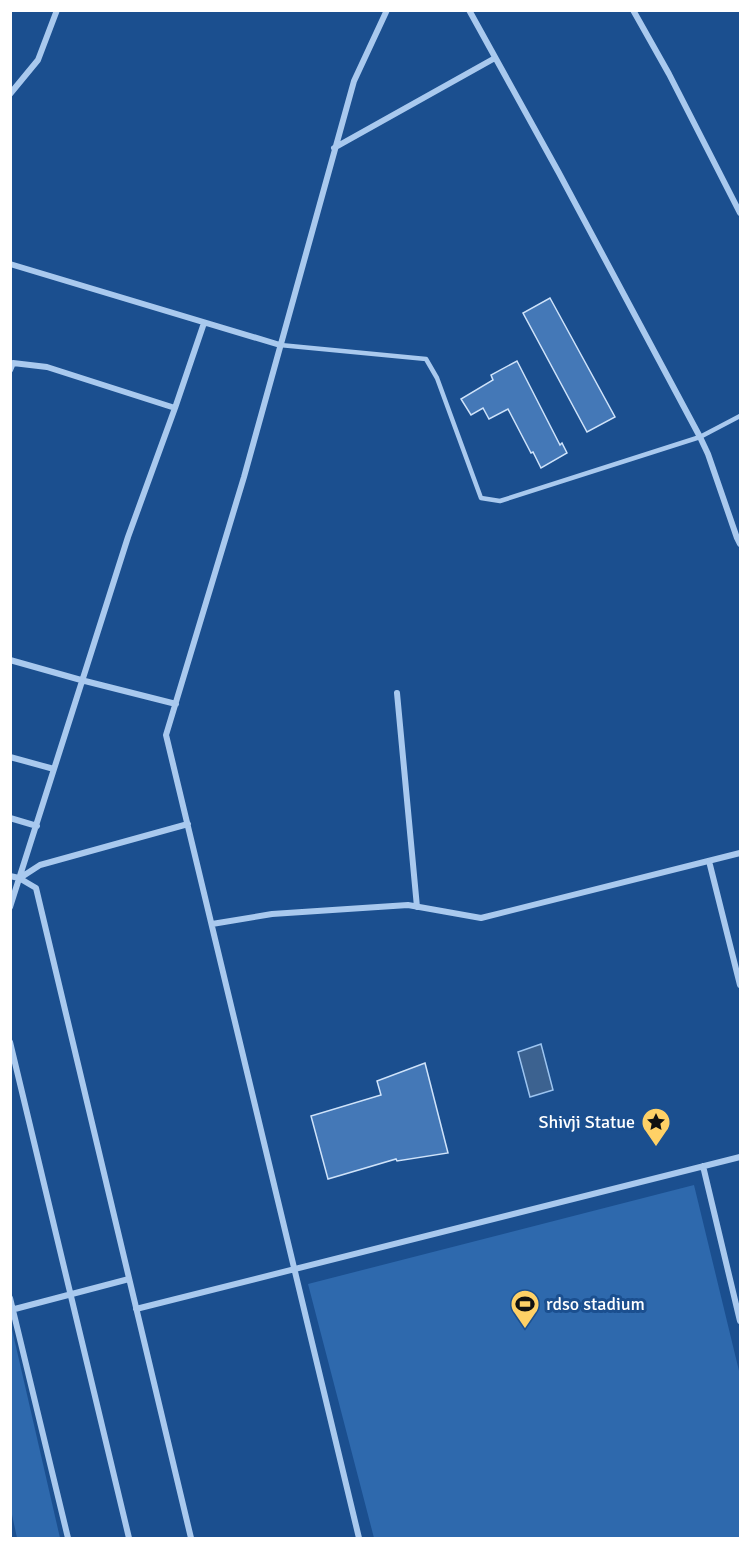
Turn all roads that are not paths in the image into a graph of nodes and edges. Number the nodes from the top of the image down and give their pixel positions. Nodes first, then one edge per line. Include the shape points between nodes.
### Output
1 (57, 10) edge
2 (387, 10) edge
3 (469, 10) edge
4 (633, 10) edge
5 (495, 58) junction
6 (10, 94) edge
7 (334, 148) junction
8 (740, 209) edge
9 (10, 264) edge
10 (204, 323) junction
11 (280, 345) junction
12 (10, 370) edge
13 (176, 408) junction
14 (741, 416) edge
15 (700, 437) junction
16 (741, 544) edge
17 (10, 660) edge
18 (81, 680) junction
19 (397, 693) dead end
20 (176, 704) junction
21 (10, 757) edge
22 (54, 769) junction
23 (10, 818) edge
24 (188, 824) junction
25 (37, 826) junction
26 (741, 853) edge
27 (709, 861) junction
28 (10, 876) edge
29 (19, 878) junction
30 (10, 907) edge
31 (417, 907) junction
32 (212, 924) junction
33 (741, 985) edge
34 (10, 1042) edge
35 (741, 1157) edge
36 (703, 1166) junction
37 (295, 1269) junction
38 (129, 1279) junction
39 (70, 1295) junction
40 (10, 1298) edge
41 (136, 1309) junction
42 (12, 1310) edge
43 (741, 1321) edge
44 (68, 1539) edge
45 (129, 1539) edge
46 (191, 1539) edge
47 (359, 1539) edge

1 - 6 street via 38,60
2 - 7 street via 354,81
3 - 5 street
4 - 8 street
5 - 7 street
5 - 15 street
7 - 11 street
9 - 10 street
10 - 11 street
10 - 13 street
11 - 15 lane via 426,359 437,378 481,498 500,501
11 - 20 street
12 - 13 street via 13,363 47,367
13 - 18 street
14 - 15 lane
15 - 16 street
17 - 18 street
18 - 20 street
18 - 22 street
19 - 31 street
20 - 24 street via 166,735
21 - 22 street
22 - 25 street
23 - 25 street
24 - 29 street via 40,865
24 - 32 street
25 - 29 street
26 - 27 street
27 - 31 street via 481,918
27 - 33 street
28 - 29 street
29 - 30 street
29 - 38 street via 36,888
31 - 32 street via 272,914
32 - 37 street
34 - 39 street
35 - 36 street
36 - 37 street
36 - 43 street
37 - 41 street
37 - 47 street
38 - 39 street
38 - 41 street
39 - 42 street
39 - 45 street
40 - 42 street
41 - 46 street
42 - 44 street

